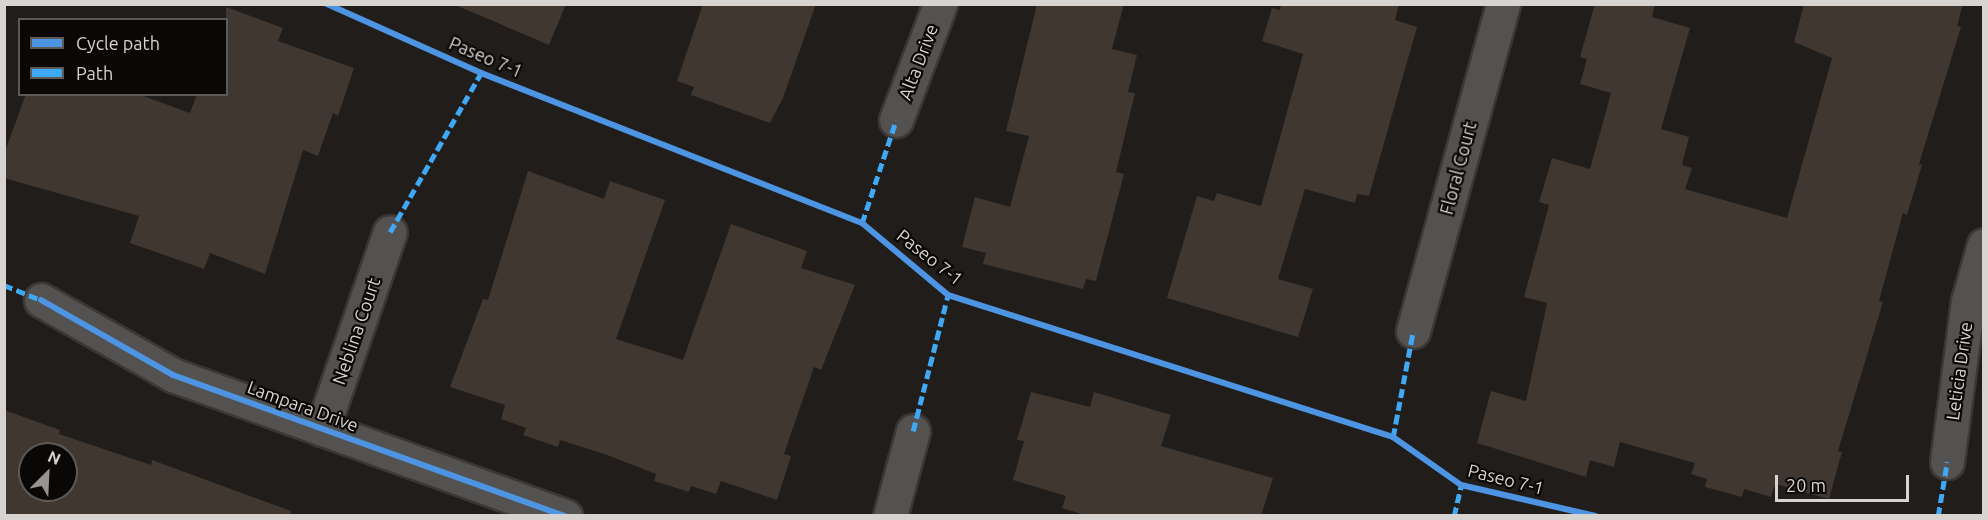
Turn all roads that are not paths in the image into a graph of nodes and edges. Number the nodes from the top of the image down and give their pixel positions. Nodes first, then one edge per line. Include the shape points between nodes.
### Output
1 (940, 4) edge
2 (1503, 4) edge
3 (896, 120) dead end
4 (390, 232) dead end
5 (1983, 245) edge
6 (41, 300) dead end
7 (1413, 331) dead end
8 (322, 429) junction
9 (913, 431) dead end
10 (1947, 462) dead end
11 (565, 516) edge
12 (890, 516) edge

1 - 3 street, Alta Drive
2 - 7 street, Floral Court
4 - 8 street, Neblina Court
5 - 10 street, Leticia Drive via 1968,301
6 - 8 street, Lampara Drive via 173,375
8 - 11 street, Lampara Drive
9 - 12 street

